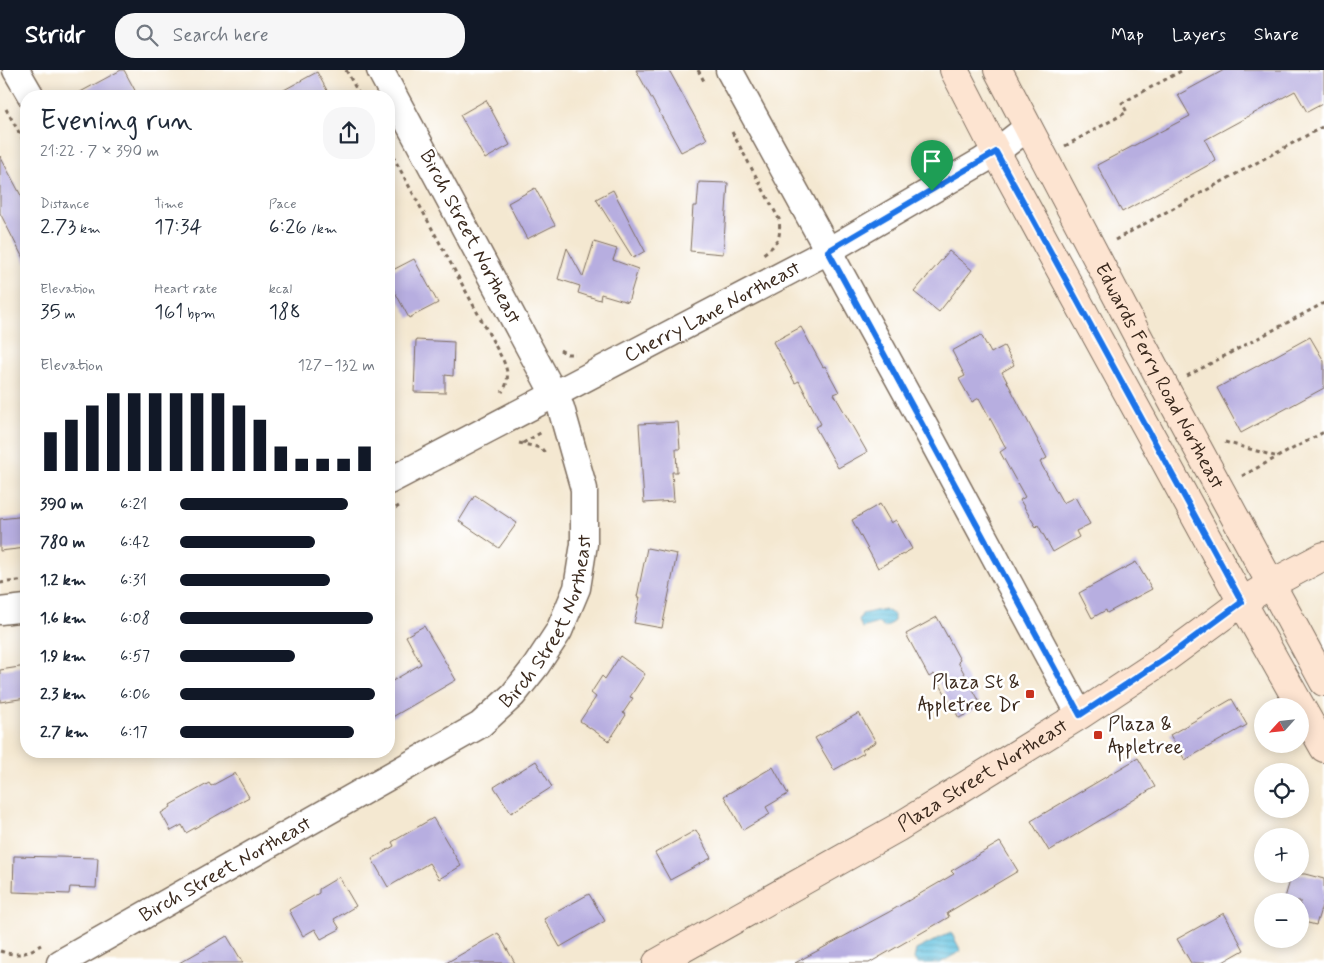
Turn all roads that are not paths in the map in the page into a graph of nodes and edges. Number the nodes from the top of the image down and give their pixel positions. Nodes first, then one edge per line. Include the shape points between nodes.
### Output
1 (16, 70) edge
2 (380, 70) edge
3 (729, 70) edge
4 (954, 70) edge
5 (998, 70) edge
6 (28, 90) edge
7 (391, 90) edge
8 (395, 98) edge
9 (1028, 127) junction
10 (996, 152) junction
11 (828, 251) junction
12 (554, 394) junction
13 (395, 478) edge
14 (1324, 556) edge
15 (1271, 584) junction
16 (1242, 602) junction
17 (20, 609) edge
18 (0, 611) edge
19 (1324, 682) edge
20 (1080, 715) junction
21 (1324, 748) edge
22 (60, 963) edge
23 (657, 963) edge

1 - 6 street
2 - 7 street, Birch Street Northeast
3 - 11 street
4 - 10 main road, Edwards Ferry Road Northeast
5 - 9 main road, Edwards Ferry Road Northeast
8 - 12 street, Birch Street Northeast
9 - 10 street, Cherry Lane Northeast
9 - 15 main road, Edwards Ferry Road Northeast
10 - 11 street, Cherry Lane Northeast
10 - 16 main road, Edwards Ferry Road Northeast
11 - 12 street, Cherry Lane Northeast
11 - 20 street
12 - 13 street, Cherry Lane Northeast
12 - 22 street, Birch Street Northeast via 584,489 584,544 577,588 560,631 514,695 480,725
14 - 15 main road, Plaza Street Northeast
15 - 16 main road, Plaza Street Northeast
15 - 19 main road, Edwards Ferry Road Northeast
16 - 20 main road, Plaza Street Northeast
16 - 21 main road, Edwards Ferry Road Northeast
17 - 18 street
20 - 23 main road, Plaza Street Northeast via 897,828

